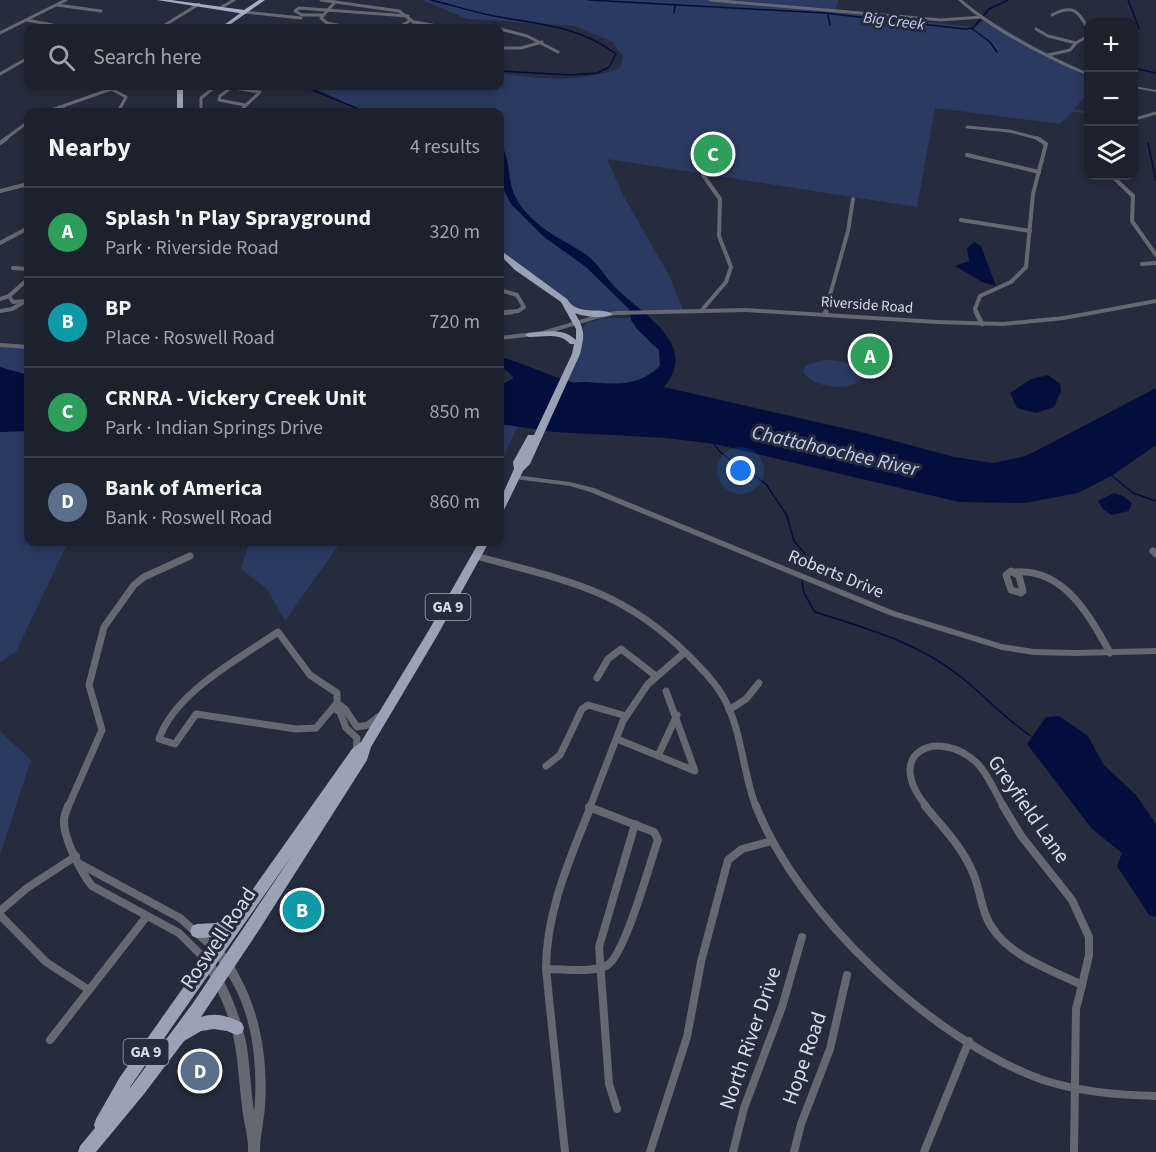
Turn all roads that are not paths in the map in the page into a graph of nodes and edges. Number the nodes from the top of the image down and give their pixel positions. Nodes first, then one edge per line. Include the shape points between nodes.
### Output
1 (66, 0) edge
2 (160, 0) edge
3 (173, 0) edge
4 (234, 0) edge
5 (262, 0) edge
6 (321, 0) edge
7 (710, 0) edge
8 (960, 0) edge
9 (184, 1) edge
10 (337, 1) edge
11 (198, 4) junction
12 (57, 5) junction
13 (254, 6) junction
14 (222, 7) junction
15 (230, 10) junction
16 (101, 11) dead end
17 (326, 11) junction
18 (246, 12) junction
19 (238, 13) junction
20 (359, 14) junction
21 (1052, 15) dead end
22 (322, 17) junction
23 (353, 18) dead end
24 (981, 18) junction
25 (1084, 18) edge
26 (411, 19) junction
27 (27, 20) junction
28 (48, 24) edge
29 (166, 24) edge
30 (226, 24) edge
31 (332, 24) edge
32 (404, 24) edge
33 (417, 24) edge
34 (432, 24) edge
35 (1036, 29) dead end
36 (504, 31) edge
37 (0, 33) edge
38 (1084, 39) edge
39 (542, 42) junction
40 (1076, 43) junction
41 (504, 48) edge
42 (558, 52) dead end
43 (1047, 55) junction
44 (24, 60) edge
45 (1085, 72) edge
46 (0, 74) edge
47 (1138, 88) edge
48 (108, 90) edge
49 (113, 90) edge
50 (181, 90) edge
51 (212, 90) edge
52 (227, 90) edge
53 (251, 90) edge
54 (1156, 91) edge
55 (59, 107) edge
56 (201, 107) dead end
57 (120, 108) edge
58 (180, 108) edge
59 (1156, 113) edge
60 (1139, 118) dead end
61 (24, 125) edge
62 (967, 127) dead end
63 (0, 142) edge
64 (967, 155) dead end
65 (1038, 172) junction
66 (703, 175) dead end
67 (1116, 180) edge
68 (24, 185) edge
69 (0, 192) edge
70 (853, 199) dead end
71 (961, 220) dead end
72 (24, 230) edge
73 (1030, 231) junction
74 (0, 243) edge
75 (504, 255) edge
76 (1156, 255) edge
77 (1156, 263) edge
78 (1142, 264) dead end
79 (13, 267) dead end
80 (24, 268) edge
81 (24, 283) edge
82 (504, 291) edge
83 (9, 296) junction
84 (0, 299) edge
85 (24, 301) edge
86 (1156, 301) edge
87 (24, 303) edge
88 (568, 305) junction
89 (0, 310) edge
90 (701, 311) junction
91 (504, 313) edge
92 (609, 314) junction
93 (825, 314) junction
94 (576, 323) junction
95 (982, 324) junction
96 (529, 335) junction
97 (504, 338) edge
98 (0, 345) edge
99 (24, 347) edge
100 (573, 349) junction
101 (517, 473) junction
102 (504, 501) edge
103 (482, 546) edge
104 (190, 556) dead end
105 (476, 556) junction
106 (1015, 572) dead end
107 (1156, 651) edge
108 (684, 653) junction
109 (1110, 653) junction
110 (656, 676) junction
111 (597, 678) dead end
112 (759, 683) dead end
113 (666, 691) dead end
114 (335, 705) junction
115 (389, 706) junction
116 (729, 710) junction
117 (677, 715) junction
118 (626, 716) junction
119 (616, 738) junction
120 (361, 750) junction
121 (658, 756) junction
122 (546, 766) dead end
123 (590, 807) junction
124 (635, 824) junction
125 (772, 841) junction
126 (78, 860) junction
127 (245, 911) junction
128 (0, 913) edge
129 (147, 916) junction
130 (197, 931) junction
131 (802, 937) dead end
132 (213, 957) junction
133 (227, 963) junction
134 (599, 968) junction
135 (546, 969) junction
136 (847, 975) dead end
137 (217, 978) junction
138 (1082, 985) junction
139 (89, 990) junction
140 (237, 1028) junction
141 (50, 1040) dead end
142 (172, 1041) junction
143 (969, 1041) junction
144 (1073, 1088) junction
145 (1156, 1096) edge
146 (617, 1109) dead end
147 (89, 1148) edge
148 (254, 1148) edge
149 (565, 1152) edge
150 (650, 1152) edge
151 (733, 1152) edge
152 (794, 1152) edge
153 (924, 1152) edge
154 (1074, 1152) edge

1 - 12 street
2 - 11 highway
3 - 9 highway
4 - 14 street
5 - 13 highway
6 - 10 street
7 - 24 street via 940,20
8 - 24 street
9 - 11 highway
10 - 17 street
10 - 26 street via 399,10
11 - 14 highway
11 - 15 highway
11 - 29 street
12 - 16 street
12 - 27 street
13 - 18 highway
13 - 19 highway
14 - 19 highway
15 - 18 highway
15 - 19 highway
17 - 20 street
17 - 22 street
17 - 22 street via 295,11
18 - 19 main road
18 - 22 street
19 - 30 main road
20 - 23 street
20 - 26 street
21 - 25 street via 1078,12
22 - 31 street
24 - 43 street
26 - 32 street
26 - 33 street
26 - 34 street
27 - 28 street
27 - 37 street
35 - 40 street
36 - 39 street
38 - 40 street
39 - 41 street
39 - 42 street
40 - 43 street via 1070,50
43 - 45 street
44 - 46 street
47 - 54 street
48 - 55 street
49 - 57 street via 126,97
50 - 58 main road
51 - 56 street via 201,98
52 - 53 street via 219,100 244,107 260,92
59 - 60 street
61 - 63 street
62 - 65 street via 1041,139 1046,144
64 - 65 street
65 - 73 street
66 - 90 street via 720,199 719,236 731,268 726,282
67 - 76 street via 1133,196 1132,219
68 - 69 street
70 - 93 street
71 - 73 street
72 - 74 street
73 - 95 street via 1028,262 1023,272 977,300 975,309
75 - 88 main road
77 - 78 street
79 - 80 street
81 - 83 street
82 - 91 street via 516,295 524,305 524,309
83 - 84 street
83 - 85 street via 13,302
86 - 95 street, Riverside Road via 1055,319
87 - 89 street
88 - 92 main road via 580,313
88 - 94 main road
90 - 92 street, Riverside Road
90 - 93 street, Riverside Road
92 - 94 street, Riverside Road
93 - 95 street, Riverside Road
94 - 96 street, Riverside Road
94 - 100 main road via 581,335
96 - 97 street, Riverside Road
96 - 100 main road via 563,334 569,336
98 - 99 street
100 - 101 main road via 525,464
101 - 102 main road
101 - 109 street, Roberts Drive via 592,490 892,613 1002,647 1034,652
103 - 105 main road, Roswell Road / GA 9
104 - 126 street via 134,585 104,627 89,685 102,730 70,798 64,820
105 - 108 street via 571,582 616,599 647,619
105 - 115 main road, Roswell Road / GA 9
106 - 109 street via 1041,574 1068,592 1091,617
107 - 109 street, Roberts Drive
108 - 110 street
108 - 116 street via 712,681
110 - 111 street via 621,649 608,659
110 - 118 street
112 - 116 street via 741,704
113 - 117 street
114 - 114 street via 337,693 310,675 278,632 190,693 159,739 175,744 196,714 314,729
114 - 115 street via 347,709 357,727 371,723
114 - 120 street
115 - 120 main road, Roswell Road / GA 9
116 - 125 street via 753,801
117 - 121 street
117 - 121 street via 695,771
118 - 119 street
118 - 122 street via 588,705 582,709 560,755
119 - 121 street
119 - 123 street
120 - 127 main road, Roswell Road / GA 9
120 - 133 main road, Roswell Road / GA 9 via 363,756
123 - 124 street
123 - 135 street via 554,901
124 - 134 street via 605,922
124 - 134 street via 654,832 658,840 617,955 610,964
125 - 143 street via 805,891 859,952 911,999
125 - 150 street via 743,848 728,860 700,962 687,1037
126 - 128 street via 27,888
126 - 129 street via 92,886
126 - 130 street via 101,878 180,918
127 - 130 main road via 218,930
127 - 132 main road, Roswell Road / GA 9
128 - 139 street via 45,962
129 - 132 street
129 - 139 street
130 - 132 street
131 - 151 street, North River Drive
132 - 133 street
132 - 137 street
132 - 147 main road, Roswell Road / GA 9 via 125,1082
133 - 137 main road, Roswell Road / GA 9
133 - 148 street via 238,981 255,1032 260,1100
134 - 135 street
134 - 146 street via 609,1084
135 - 149 street
136 - 152 street, Hope Road via 830,1049
137 - 140 street
137 - 142 main road, Roswell Road / GA 9
138 - 138 street, Greyfield Lane via 1089,955 1084,921 1022,837 985,772 970,757 950,748 932,746 916,754 911,760 909,777 924,804 970,864 982,908 993,930 1022,954
138 - 144 street, Greyfield Lane via 1076,1009
139 - 141 street
140 - 142 main road via 221,1020 211,1021
140 - 148 street
142 - 147 main road, Roswell Road / GA 9 via 138,1090
143 - 144 street via 1014,1068
143 - 153 street
144 - 145 street
144 - 154 street, Greyfield Lane

